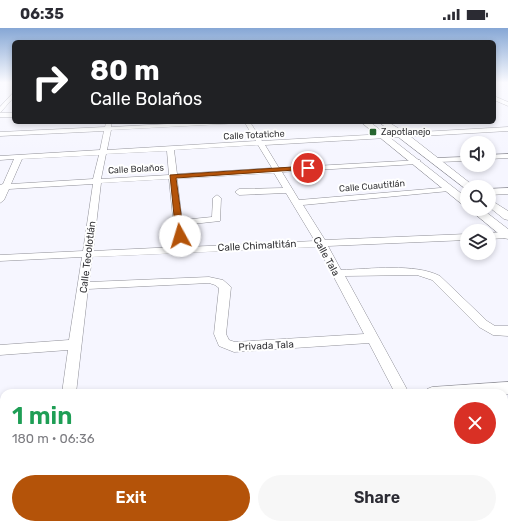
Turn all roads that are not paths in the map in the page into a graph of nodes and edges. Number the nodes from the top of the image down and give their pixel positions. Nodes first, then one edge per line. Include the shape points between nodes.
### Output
1 (12, 114) edge
2 (0, 115) edge
3 (153, 124) edge
4 (247, 124) edge
5 (368, 124) edge
6 (386, 124) edge
7 (478, 124) edge
8 (108, 125) edge
9 (508, 129) edge
10 (489, 130) junction
11 (0, 134) edge
12 (404, 135) junction
13 (386, 137) junction
14 (260, 144) junction
15 (170, 149) junction
16 (102, 153) junction
17 (508, 156) edge
18 (19, 157) junction
19 (496, 157) edge
20 (0, 158) edge
21 (460, 159) edge
22 (436, 160) junction
23 (417, 162) junction
24 (276, 170) junction
25 (173, 176) junction
26 (461, 180) edge
27 (97, 181) junction
28 (3, 186) edge
29 (449, 189) junction
30 (288, 190) junction
31 (508, 191) edge
32 (239, 192) dead end
33 (496, 192) edge
34 (217, 198) dead end
35 (460, 198) edge
36 (0, 200) edge
37 (296, 203) junction
38 (496, 208) edge
39 (484, 216) edge
40 (508, 217) edge
41 (178, 223) junction
42 (508, 235) edge
43 (496, 236) edge
44 (460, 237) edge
45 (321, 242) junction
46 (181, 249) junction
47 (87, 253) junction
48 (0, 258) edge
49 (337, 273) junction
50 (84, 286) junction
51 (508, 331) edge
52 (372, 338) junction
53 (74, 345) junction
54 (0, 350) edge
55 (508, 388) edge
56 (69, 389) edge
57 (400, 389) edge
58 (493, 389) edge

1 - 2 street
3 - 8 street
4 - 14 street, Calle Tala
5 - 13 street
6 - 12 street
7 - 10 street
8 - 11 street
8 - 16 street, Calle Tecolotlán
9 - 10 street, Calle Totatiche
10 - 12 street, Calle Totatiche
12 - 13 street, Calle Totatiche
12 - 22 street
13 - 14 street, Calle Totatiche
13 - 23 street
14 - 15 street, Calle Totatiche
14 - 24 street, Calle Tala
15 - 16 street, Calle Totatiche
15 - 25 street
16 - 18 street, Calle Totatiche
16 - 27 street, Calle Tecolotlán
17 - 19 street
18 - 20 street, Calle Totatiche
18 - 28 street
21 - 22 street
22 - 26 street
23 - 24 street, Calle Bolaños
23 - 29 street
24 - 25 street, Calle Bolaños
24 - 30 street, Calle Tala
25 - 27 street, Calle Bolaños
25 - 41 street
27 - 28 street, Calle Bolaños
27 - 47 street, Calle Tecolotlán
28 - 36 street
29 - 35 street
29 - 37 street, Calle Cuautitlán
30 - 32 street
30 - 37 street, Calle Tala
31 - 33 street
34 - 41 street via 217,219
37 - 45 street, Calle Tala
38 - 40 street
39 - 42 street
41 - 46 street
42 - 43 street
44 - 45 street, Calle Chimaltitán
45 - 46 street, Calle Chimaltitán
45 - 49 street, Calle Tala
46 - 47 street, Calle Chimaltitán
47 - 48 street, Calle Chimaltitán
47 - 50 street, Calle Tecolotlán
49 - 51 street via 428,274 436,278 483,324 493,330
49 - 52 street, Calle Tala
50 - 52 street, Privada Tala via 209,280 219,282 224,287 220,334 224,343 234,347
50 - 53 street, Calle Tecolotlán
52 - 57 street, Calle Tala
53 - 54 street
53 - 56 street, Calle Tecolotlán
55 - 58 street

